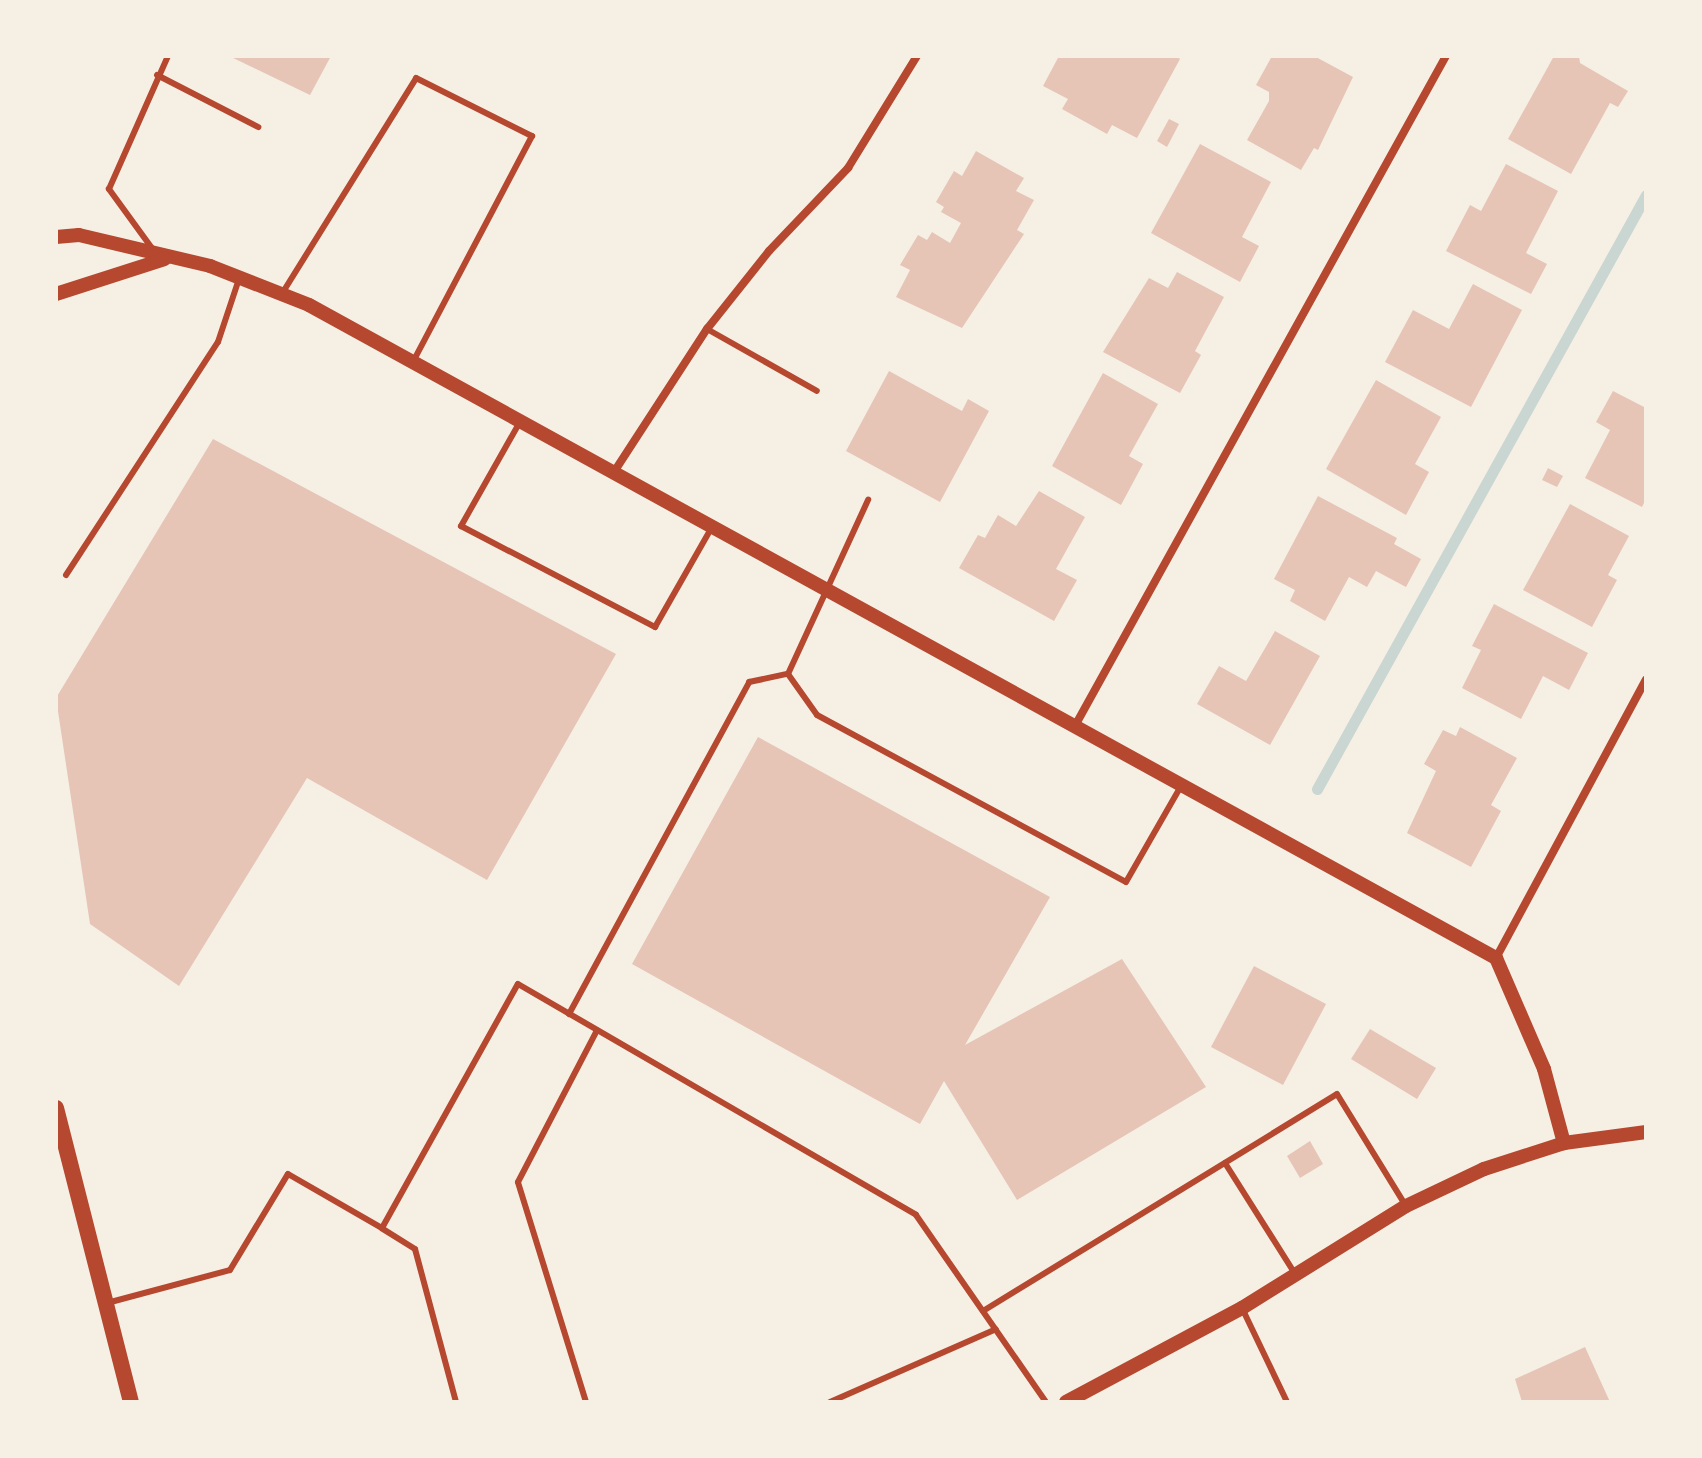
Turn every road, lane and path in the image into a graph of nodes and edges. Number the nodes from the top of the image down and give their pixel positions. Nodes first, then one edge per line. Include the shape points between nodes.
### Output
1 (168, 56) edge
2 (917, 56) edge
3 (1446, 56) edge
4 (157, 75) junction
5 (258, 127) dead end
6 (56, 237) edge
7 (162, 258) junction
8 (240, 275) junction
9 (283, 292) junction
10 (56, 294) edge
11 (707, 329) junction
12 (413, 362) junction
13 (817, 391) dead end
14 (521, 420) junction
15 (614, 472) junction
16 (868, 500) dead end
17 (713, 526) junction
18 (66, 575) dead end
19 (829, 589) junction
20 (788, 674) junction
21 (1646, 680) edge
22 (1076, 724) junction
23 (1183, 783) junction
24 (1496, 958) junction
25 (569, 1014) junction
26 (597, 1030) junction
27 (56, 1108) edge
28 (1646, 1132) edge
29 (1564, 1143) junction
30 (1225, 1163) junction
31 (1406, 1206) junction
32 (382, 1228) junction
33 (1294, 1272) junction
34 (105, 1304) junction
35 (1242, 1308) junction
36 (983, 1311) junction
37 (996, 1329) junction
38 (131, 1402) edge
39 (456, 1402) edge
40 (586, 1402) edge
41 (830, 1402) edge
42 (1046, 1402) edge
43 (1066, 1402) edge
44 (1287, 1402) edge

1 - 4 lane
2 - 11 street via 848,168 769,251
3 - 22 street
4 - 5 lane
4 - 7 lane via 109,189
6 - 7 street via 79,235
7 - 8 street
7 - 10 street
8 - 9 street
8 - 18 lane via 218,342
9 - 12 street
9 - 12 lane via 416,78 532,136
11 - 13 lane
11 - 15 street
12 - 14 street
14 - 15 street
14 - 17 lane via 461,526 655,627
15 - 17 street
16 - 19 lane
17 - 19 street
19 - 20 lane
19 - 22 street
20 - 23 lane via 817,715 1126,882
20 - 25 lane via 749,682
21 - 24 street
22 - 23 street
23 - 24 street
24 - 29 street via 1544,1069
25 - 26 lane
25 - 32 lane via 518,984
26 - 36 lane via 916,1215
26 - 40 lane via 518,1182
27 - 34 main road
28 - 29 street
29 - 31 street via 1484,1169
30 - 31 lane via 1337,1094
30 - 33 lane
30 - 36 lane
31 - 33 street
32 - 34 lane via 288,1174 230,1270
32 - 39 lane via 415,1249
33 - 35 street
34 - 38 main road
35 - 43 street
35 - 44 lane
36 - 37 lane
37 - 41 lane
37 - 42 lane

